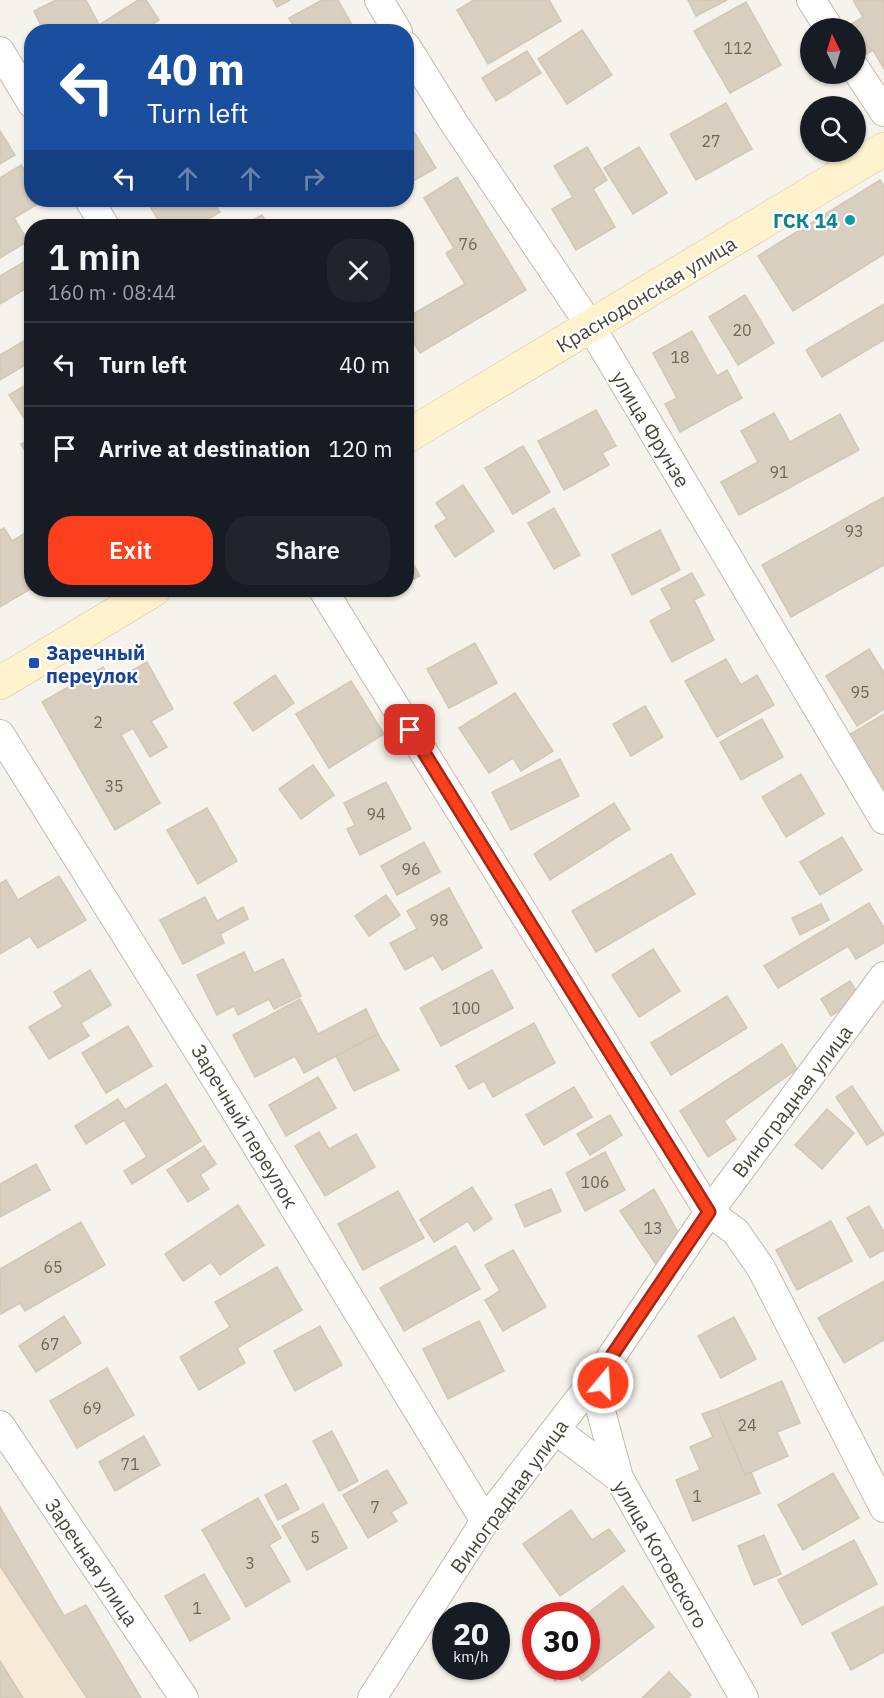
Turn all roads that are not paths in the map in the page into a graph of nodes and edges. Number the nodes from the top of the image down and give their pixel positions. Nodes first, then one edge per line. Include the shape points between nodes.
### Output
1 (378, 0) edge
2 (811, 0) edge
3 (823, 18) edge
4 (393, 24) edge
5 (0, 51) edge
6 (414, 59) edge
7 (866, 84) edge
8 (24, 91) edge
9 (884, 112) edge
10 (884, 149) edge
11 (591, 327) junction
12 (414, 432) edge
13 (142, 597) edge
14 (327, 597) edge
15 (0, 683) edge
16 (0, 734) edge
17 (884, 820) edge
18 (884, 976) edge
19 (709, 1212) junction
20 (607, 1363) junction
21 (0, 1425) edge
22 (556, 1430) junction
23 (619, 1478) junction
24 (884, 1508) edge
25 (485, 1521) junction
26 (184, 1698) edge
27 (372, 1698) edge
28 (744, 1698) edge

1 - 4 street
2 - 3 street
5 - 8 street
6 - 11 street, улица Фрунзе
7 - 9 street
10 - 11 street, Краснодонская улица
11 - 12 street, Краснодонская улица
11 - 17 street, улица Фрунзе
13 - 15 street
14 - 19 street
16 - 25 street, Заречный переулок
18 - 19 street, Виноградная улица
19 - 20 street, Виноградная улица
19 - 24 street via 736,1232 760,1268
20 - 22 street, Виноградная улица
20 - 23 street via 598,1404
21 - 26 street, Заречная улица
22 - 23 street, улица Котовского
22 - 25 street, Виноградная улица
23 - 28 street, улица Котовского
25 - 27 street, Виноградная улица

